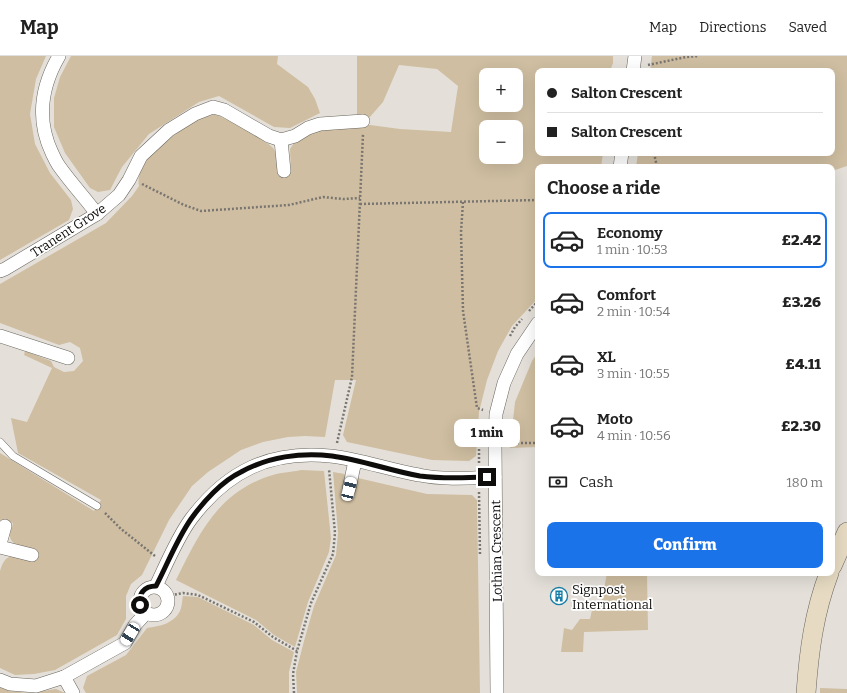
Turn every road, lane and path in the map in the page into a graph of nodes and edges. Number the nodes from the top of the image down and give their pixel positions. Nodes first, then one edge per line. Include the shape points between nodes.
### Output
1 (59, 56) edge
2 (635, 56) edge
3 (699, 56) edge
4 (648, 65) dead end
5 (633, 68) edge
6 (363, 121) joint
7 (281, 140) junction
8 (284, 171) dead end
9 (129, 180) junction
10 (360, 198) junction
11 (535, 200) edge
12 (463, 202) junction
13 (360, 204) junction
14 (97, 214) junction
15 (0, 270) edge
16 (535, 327) edge
17 (0, 336) edge
18 (68, 358) dead end
19 (483, 410) dead end
20 (508, 436) dead end
21 (0, 442) edge
22 (535, 443) edge
23 (331, 456) junction
24 (355, 461) junction
25 (495, 477) junction
26 (349, 489) dead end
27 (97, 506) joint
28 (5, 526) dead end
29 (847, 532) edge
30 (0, 546) edge
31 (32, 555) dead end
32 (155, 556) dead end
33 (835, 559) edge
34 (828, 576) edge
35 (156, 586) junction
36 (167, 596) junction
37 (146, 613) junction
38 (297, 651) junction
39 (64, 677) junction
40 (0, 680) edge
41 (73, 693) edge
42 (294, 693) edge
43 (497, 693) edge
44 (806, 693) edge

1 - 14 street via 51,70 44,94 42,118 48,143 58,165
2 - 5 street
3 - 4 path
6 - 7 street via 320,124
6 - 10 path
7 - 8 street
7 - 9 street, Tranent Grove via 269,136 224,110 213,107 195,114 169,130 141,156
9 - 10 path via 139,182 201,211 289,204 323,197
9 - 14 street, Tranent Grove via 119,195
10 - 13 path
11 - 12 path
12 - 13 path
12 - 19 path via 463,311 477,408
13 - 23 path via 352,377 338,442
14 - 15 street, Tranent Grove
16 - 25 street, Lothian Crescent via 517,354 504,383 496,414
17 - 18 street
20 - 22 path via 508,443
21 - 27 lane via 12,456
23 - 24 street
23 - 35 street via 305,454 273,459 240,472 213,492 190,520
23 - 38 path via 329,474 335,533 333,554 311,603
24 - 25 street via 431,477
24 - 26 street
25 - 43 street, Lothian Crescent
27 - 32 path
28 - 30 street
29 - 33 street
30 - 31 street
34 - 44 street via 809,650
35 - 36 street
35 - 37 street via 147,588 140,596 140,605
36 - 37 street via 165,610 156,615
36 - 38 path via 182,593 198,595 254,622
37 - 39 street via 125,642
38 - 42 path via 293,674
39 - 40 street via 36,686 10,684
39 - 41 street

